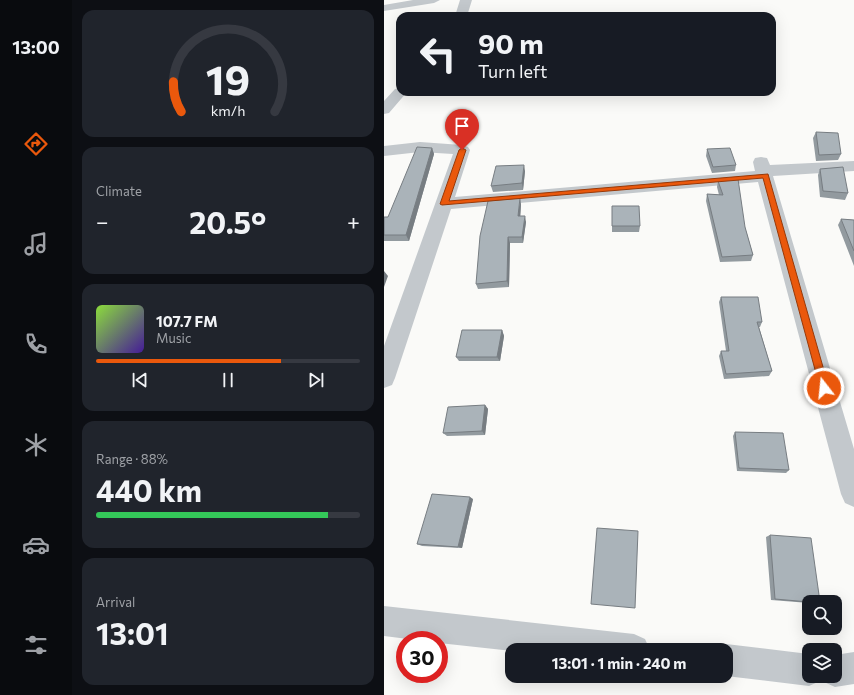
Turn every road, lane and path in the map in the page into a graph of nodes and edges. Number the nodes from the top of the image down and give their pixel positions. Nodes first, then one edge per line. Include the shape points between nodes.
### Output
1 (434, 0) edge
2 (466, 0) edge
3 (384, 8) edge
4 (462, 12) edge
5 (396, 96) edge
6 (384, 110) edge
7 (384, 151) edge
8 (854, 166) edge
9 (764, 170) junction
10 (444, 204) junction
11 (384, 378) edge
12 (854, 494) edge
13 (384, 621) edge
14 (574, 643) edge
15 (733, 661) edge
16 (854, 668) edge
17 (802, 669) edge
18 (842, 670) edge

1 - 3 street
2 - 4 street
5 - 6 street
7 - 10 street via 420,148 462,150
8 - 9 street
9 - 10 street
9 - 12 street
10 - 11 street
13 - 14 street
15 - 17 street
16 - 18 street

